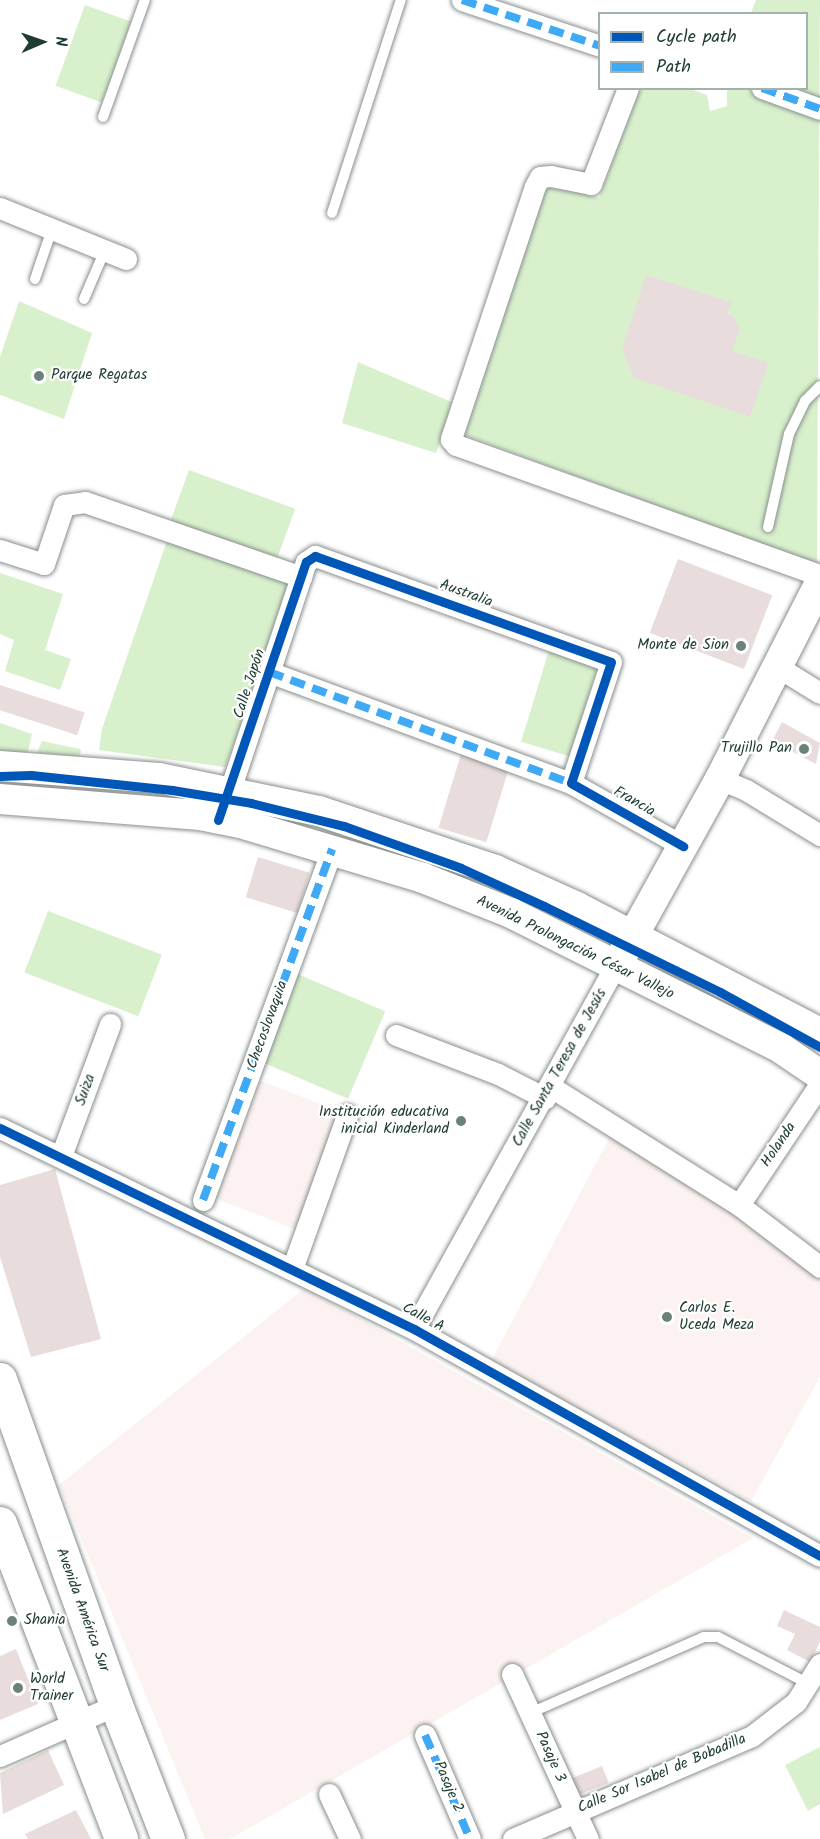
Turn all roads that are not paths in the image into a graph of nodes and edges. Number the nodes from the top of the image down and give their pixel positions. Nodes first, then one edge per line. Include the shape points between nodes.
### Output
1 (145, 0) edge
2 (401, 0) edge
3 (462, 0) edge
4 (598, 45) edge
5 (627, 90) edge
6 (768, 90) edge
7 (820, 109) edge
8 (103, 117) dead end
9 (0, 208) edge
10 (332, 213) dead end
11 (52, 229) junction
12 (105, 250) junction
13 (126, 259) dead end
14 (35, 279) dead end
15 (84, 299) dead end
16 (820, 386) edge
17 (768, 526) dead end
18 (0, 550) edge
19 (310, 556) joint
20 (820, 575) edge
21 (301, 577) junction
22 (820, 583) edge
23 (778, 667) junction
24 (269, 672) junction
25 (820, 693) edge
26 (0, 766) edge
27 (720, 778) junction
28 (571, 783) junction
29 (230, 792) junction
30 (0, 799) edge
31 (218, 820) junction
32 (820, 835) edge
33 (682, 846) junction
34 (332, 849) junction
35 (633, 935) junction
36 (615, 967) junction
37 (110, 1024) dead end
38 (819, 1029) edge
39 (396, 1035) dead end
40 (820, 1075) edge
41 (820, 1084) edge
42 (548, 1092) junction
43 (347, 1115) dead end
44 (0, 1128) edge
45 (61, 1156) junction
46 (203, 1200) dead end
47 (739, 1205) junction
48 (820, 1267) edge
49 (292, 1269) junction
50 (414, 1329) junction
51 (1, 1388) edge
52 (0, 1523) edge
53 (820, 1556) edge
54 (820, 1664) edge
55 (512, 1674) dead end
56 (815, 1687) edge
57 (116, 1705) junction
58 (530, 1713) junction
59 (74, 1723) junction
60 (425, 1735) dead end
61 (0, 1756) edge
62 (329, 1794) dead end
63 (575, 1811) junction
64 (121, 1839) edge
65 (168, 1839) edge
66 (350, 1839) edge
67 (470, 1839) edge
68 (513, 1839) edge
69 (588, 1839) edge

1 - 8 lane
2 - 10 lane
3 - 4 street
5 - 20 street via 591,184 551,176 540,177 535,186 451,439 467,449
6 - 7 street
9 - 11 street
11 - 12 street
11 - 14 lane
12 - 13 street
12 - 15 lane
16 - 17 lane via 805,401 789,434
18 - 21 street via 44,564 64,505 85,502
19 - 21 street, Calle Japón
19 - 28 street, Australia via 611,662
21 - 24 street, Calle Japón
22 - 23 main road, Calle Santa Teresa de Jesús
23 - 25 street
23 - 27 main road, Calle Santa Teresa de Jesús
24 - 28 street, Francia
24 - 29 street, Calle Japón
26 - 29 main road via 124,774
27 - 32 street
27 - 33 main road, Calle Santa Teresa de Jesús
28 - 33 street, Francia
29 - 31 street, Calle Japón
29 - 35 main road via 319,811 495,870
30 - 31 main road, Avenida Prolongación César Vallejo via 81,803
31 - 34 main road, Avenida Prolongación César Vallejo
33 - 35 main road, Calle Santa Teresa de Jesús
34 - 36 main road, Avenida Prolongación César Vallejo via 423,878 511,913
34 - 46 street, Checoslovaquia
35 - 36 main road, Calle Santa Teresa de Jesús
35 - 38 main road
36 - 40 main road, Avenida Prolongación César Vallejo via 782,1049
36 - 42 street, Calle Santa Teresa de Jesús
37 - 45 street, Suiza
39 - 42 street
41 - 47 street, Holanda
42 - 47 street
42 - 50 street, Calle Santa Teresa de Jesús
43 - 49 street
44 - 45 street, Calle A
45 - 49 street, Calle A
47 - 48 street
49 - 50 street, Calle A
50 - 53 street, Calle A
51 - 57 main road, Avenida América Sur
52 - 59 main road
54 - 56 street, Calle Sor Isabel de Bobadilla
55 - 58 street, Pasaje 3
56 - 58 lane via 718,1638 704,1637
56 - 63 street, Calle Sor Isabel de Bobadilla via 752,1736
57 - 59 street
57 - 65 main road, Avenida América Sur
58 - 63 street, Pasaje 3
59 - 61 street
59 - 64 main road
60 - 67 street, Pasaje 2
62 - 66 street
63 - 68 street, Calle Sor Isabel de Bobadilla
63 - 69 street, Pasaje 3

